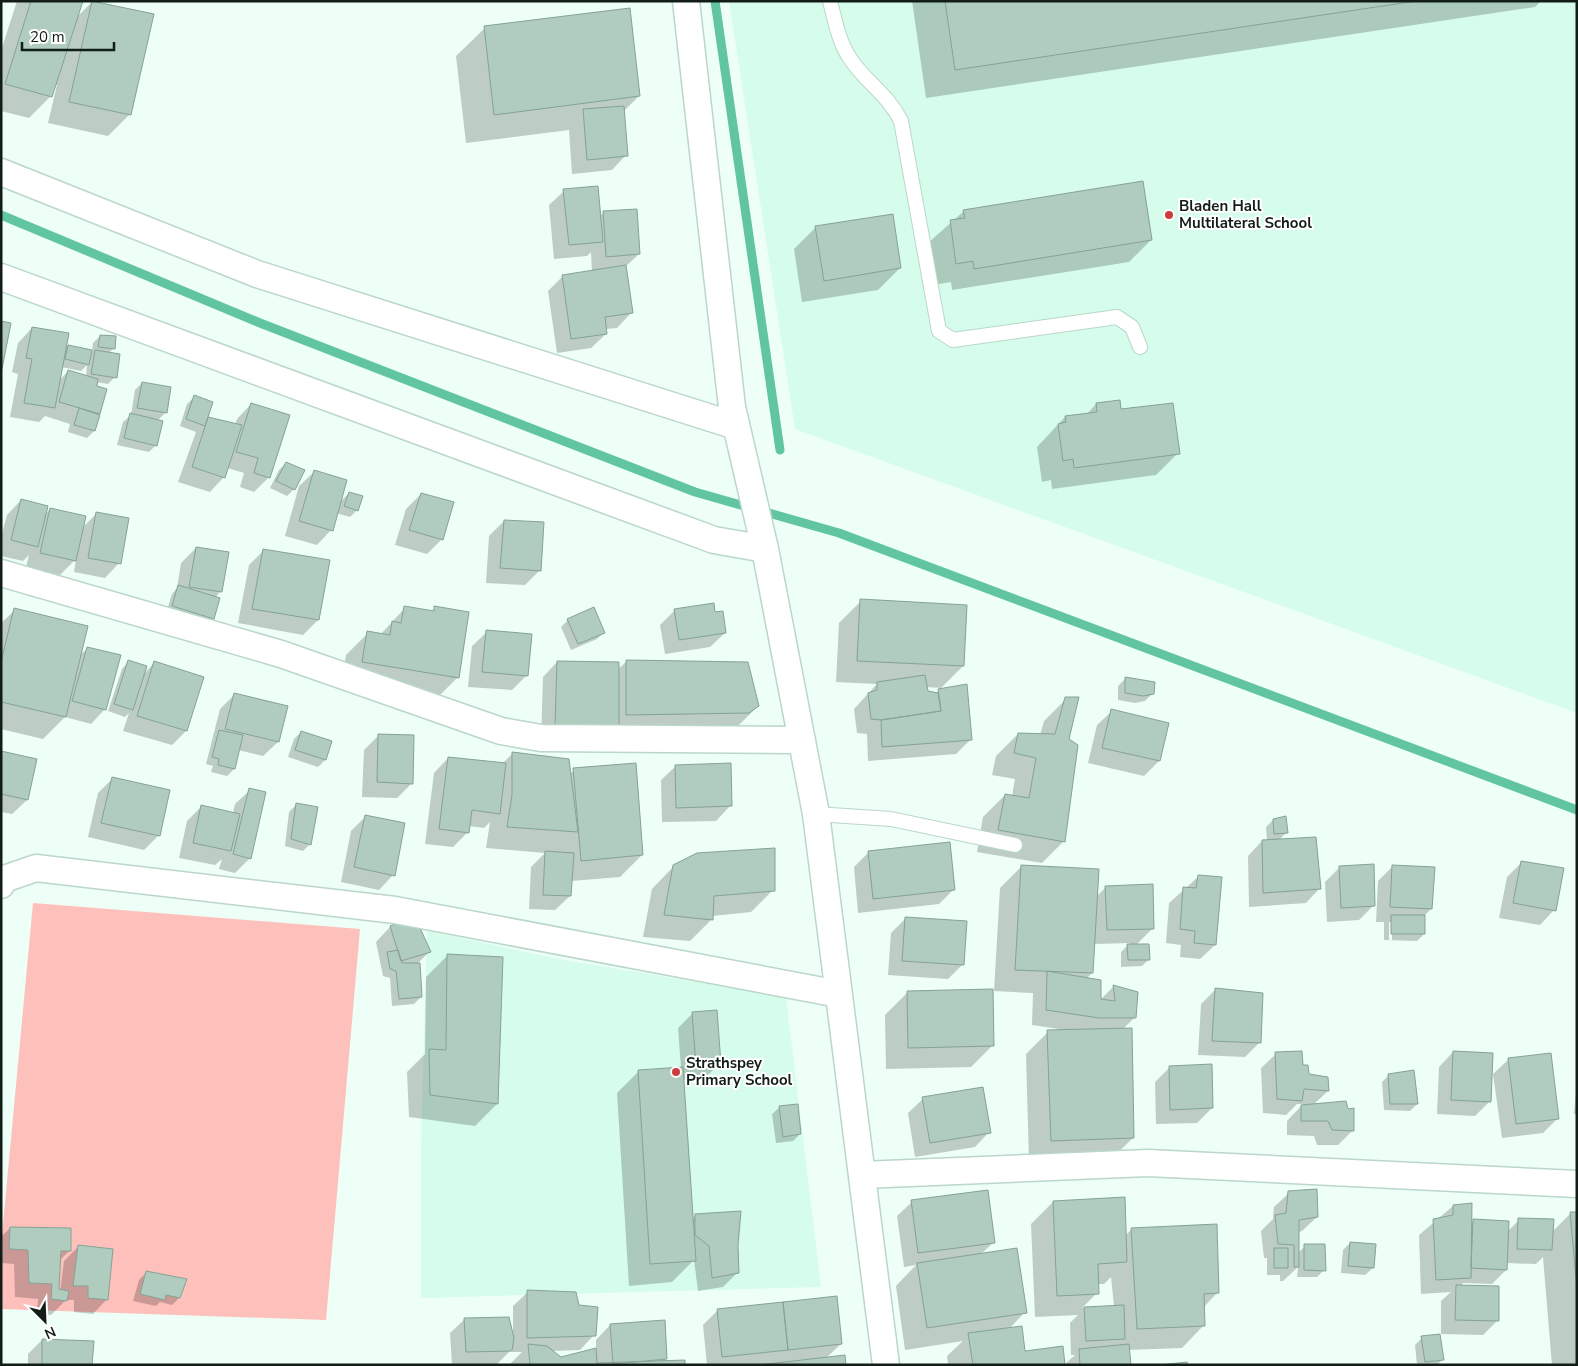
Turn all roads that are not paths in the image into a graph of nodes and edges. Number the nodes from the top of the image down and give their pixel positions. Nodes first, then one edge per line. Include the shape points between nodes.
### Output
1 (686, 1) edge
2 (830, 1) edge
3 (1, 172) edge
4 (1, 277) edge
5 (1140, 347) dead end
6 (736, 426) junction
7 (766, 549) junction
8 (1, 573) edge
9 (802, 740) junction
10 (816, 814) junction
11 (1015, 845) dead end
12 (1, 885) edge
13 (839, 994) junction
14 (862, 1175) junction
15 (1577, 1184) edge
16 (886, 1365) edge

1 - 6 street
2 - 5 lane via 842,46 895,108 901,120 939,331 953,340 1117,317 1132,327
3 - 6 street via 257,274
4 - 7 street via 714,540
6 - 7 street
7 - 9 street
8 - 9 street via 281,654 501,731 541,738
9 - 10 street
10 - 11 lane via 891,819
10 - 13 street
12 - 13 street via 4,879 36,868 395,910
13 - 14 street
14 - 15 street via 1148,1163
14 - 16 street

